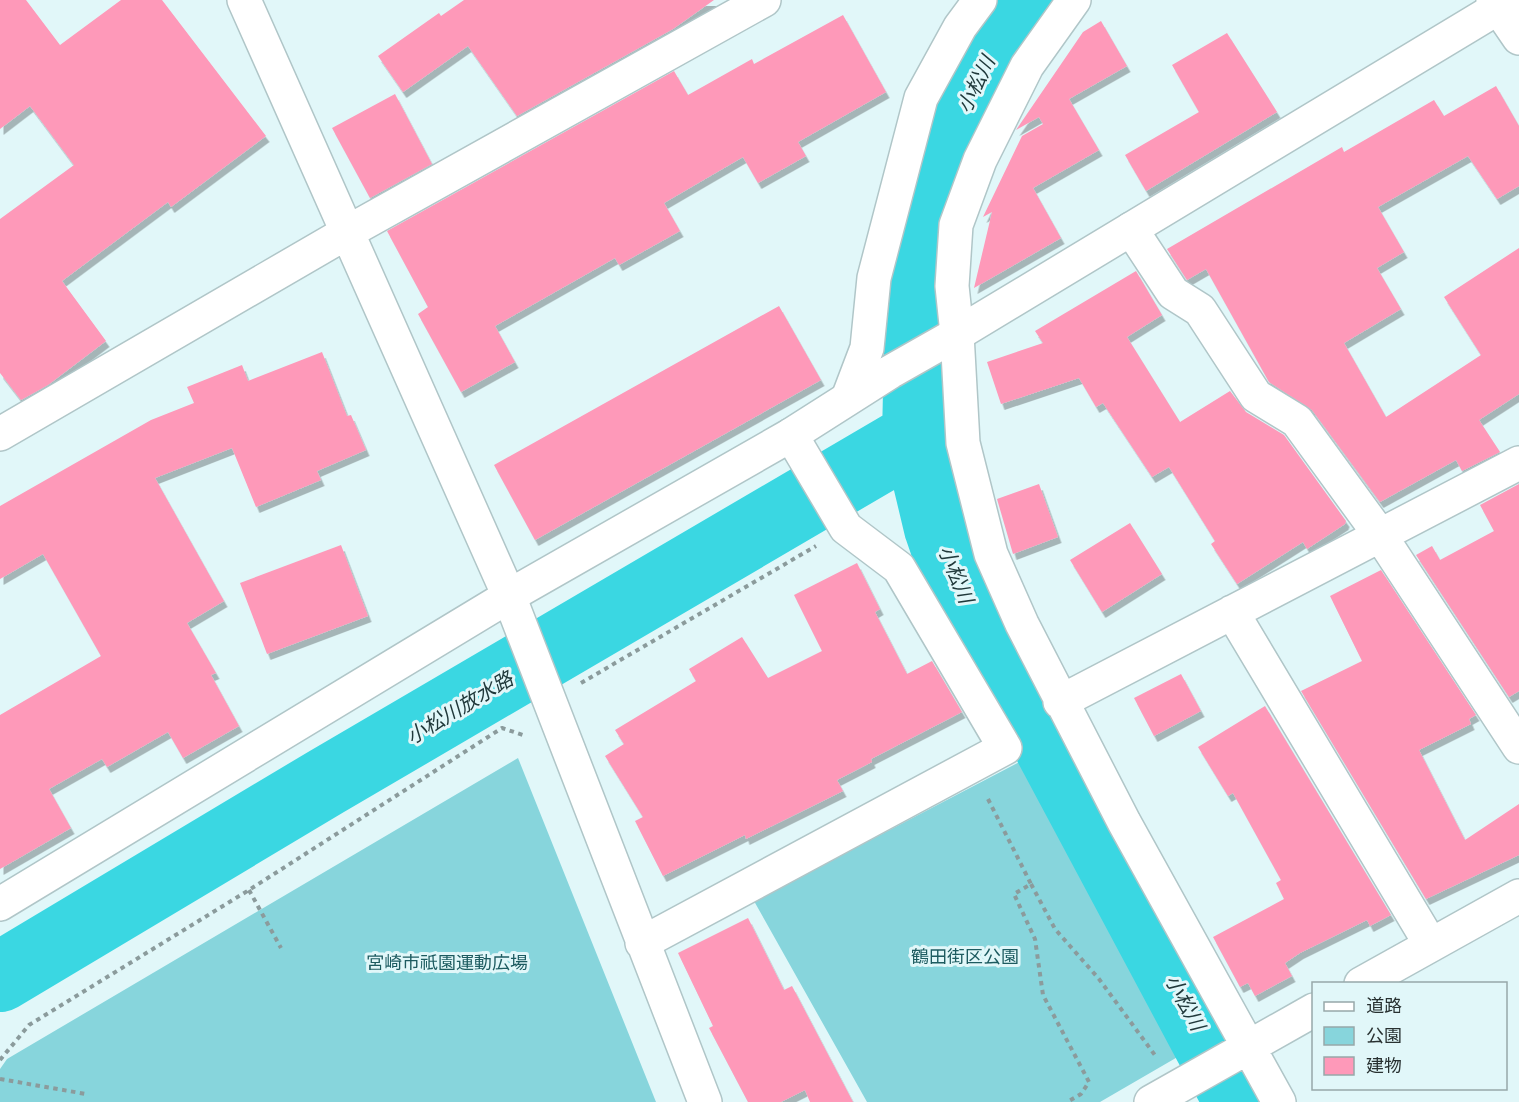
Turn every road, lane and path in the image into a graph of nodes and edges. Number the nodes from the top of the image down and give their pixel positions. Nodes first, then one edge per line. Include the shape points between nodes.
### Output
1 (244, 0) edge
2 (764, 0) edge
3 (980, 0) edge
4 (1074, 0) edge
5 (1501, 3) edge
6 (1519, 38) edge
7 (1131, 229) junction
8 (346, 233) junction
9 (950, 338) junction
10 (848, 398) junction
11 (0, 434) edge
12 (790, 435) junction
13 (1519, 463) edge
14 (846, 528) junction
15 (1380, 535) junction
16 (509, 596) junction
17 (1232, 612) junction
18 (550, 701) junction
19 (1060, 702) junction
20 (529, 737) dead end
21 (1519, 747) edge
22 (972, 766) junction
23 (1031, 884) junction
24 (249, 890) junction
25 (1519, 896) edge
26 (0, 904) edge
27 (642, 943) junction
28 (1431, 945) junction
29 (281, 948) dead end
30 (1365, 982) edge
31 (1312, 1011) edge
32 (1249, 1046) junction
33 (0, 1060) edge
34 (0, 1079) edge
35 (86, 1094) dead end
36 (1183, 1094) edge
37 (705, 1102) edge
38 (1067, 1102) edge
39 (1150, 1102) edge
40 (1279, 1102) edge

1 - 8 street
2 - 8 street
3 - 10 street via 960,27 921,98 874,278 867,348
4 - 9 street via 1027,66 980,160 956,225
5 - 6 street
5 - 7 street
7 - 9 street
7 - 15 street via 1173,293 1200,310 1256,396 1297,421
8 - 11 street
8 - 16 street
9 - 10 street
9 - 19 street via 963,443 991,554
10 - 12 street
12 - 14 street
12 - 16 street
13 - 15 street
14 - 18 path
14 - 22 street via 899,568 1005,748
15 - 17 street
15 - 21 street
16 - 18 street
16 - 26 street
17 - 19 street
17 - 28 street
18 - 27 street
19 - 32 street
20 - 24 path via 502,728
22 - 23 path
22 - 27 street
23 - 36 path via 1055,929 1099,979
23 - 38 path via 1014,894 1035,939 1043,994 1089,1082 1081,1094
24 - 29 path
24 - 33 path via 29,1025
25 - 28 street
27 - 37 street
28 - 30 street
31 - 32 street
32 - 36 street
32 - 40 street
34 - 35 path
36 - 39 street

